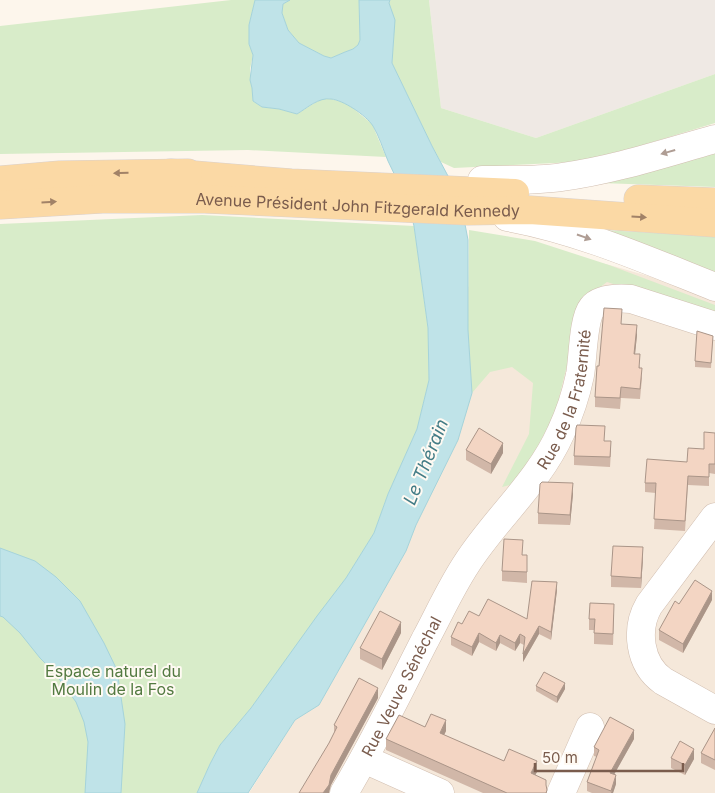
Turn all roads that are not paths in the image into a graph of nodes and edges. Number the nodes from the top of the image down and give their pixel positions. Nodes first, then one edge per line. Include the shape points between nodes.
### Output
1 (715, 138) edge
2 (0, 180) edge
3 (398, 191) junction
4 (467, 194) junction
5 (715, 202) edge
6 (0, 205) edge
7 (715, 222) edge
8 (715, 287) edge
9 (709, 324) edge
10 (715, 517) edge
11 (458, 578) joint
12 (715, 710) edge
13 (590, 727) dead end
14 (364, 759) junction
15 (344, 793) edge
16 (440, 793) edge
17 (561, 793) edge

1 -> 4 street via 624,165
3 -> 2 main road, Avenue Président John Fitzgerald Kennedy via 170,173 60,174
3 - 4 main road, Avenue Président John Fitzgerald Kennedy
6 -> 3 main road, Avenue Président John Fitzgerald Kennedy via 177,198 283,202
4 - 5 main road, Avenue Président John Fitzgerald Kennedy
4 -> 7 main road, Avenue Président John Fitzgerald Kennedy via 530,210
4 -> 8 street via 522,220 576,234
9 - 11 street, Rue de la Fraternité via 631,300 596,304 587,317 574,401 561,433 537,474 490,531
10 - 12 street via 649,605 640,632 646,662 656,677
11 - 14 street, Rue Veuve Sénéchal
13 - 17 street
14 - 15 street, Rue Veuve Sénéchal
14 - 16 street

